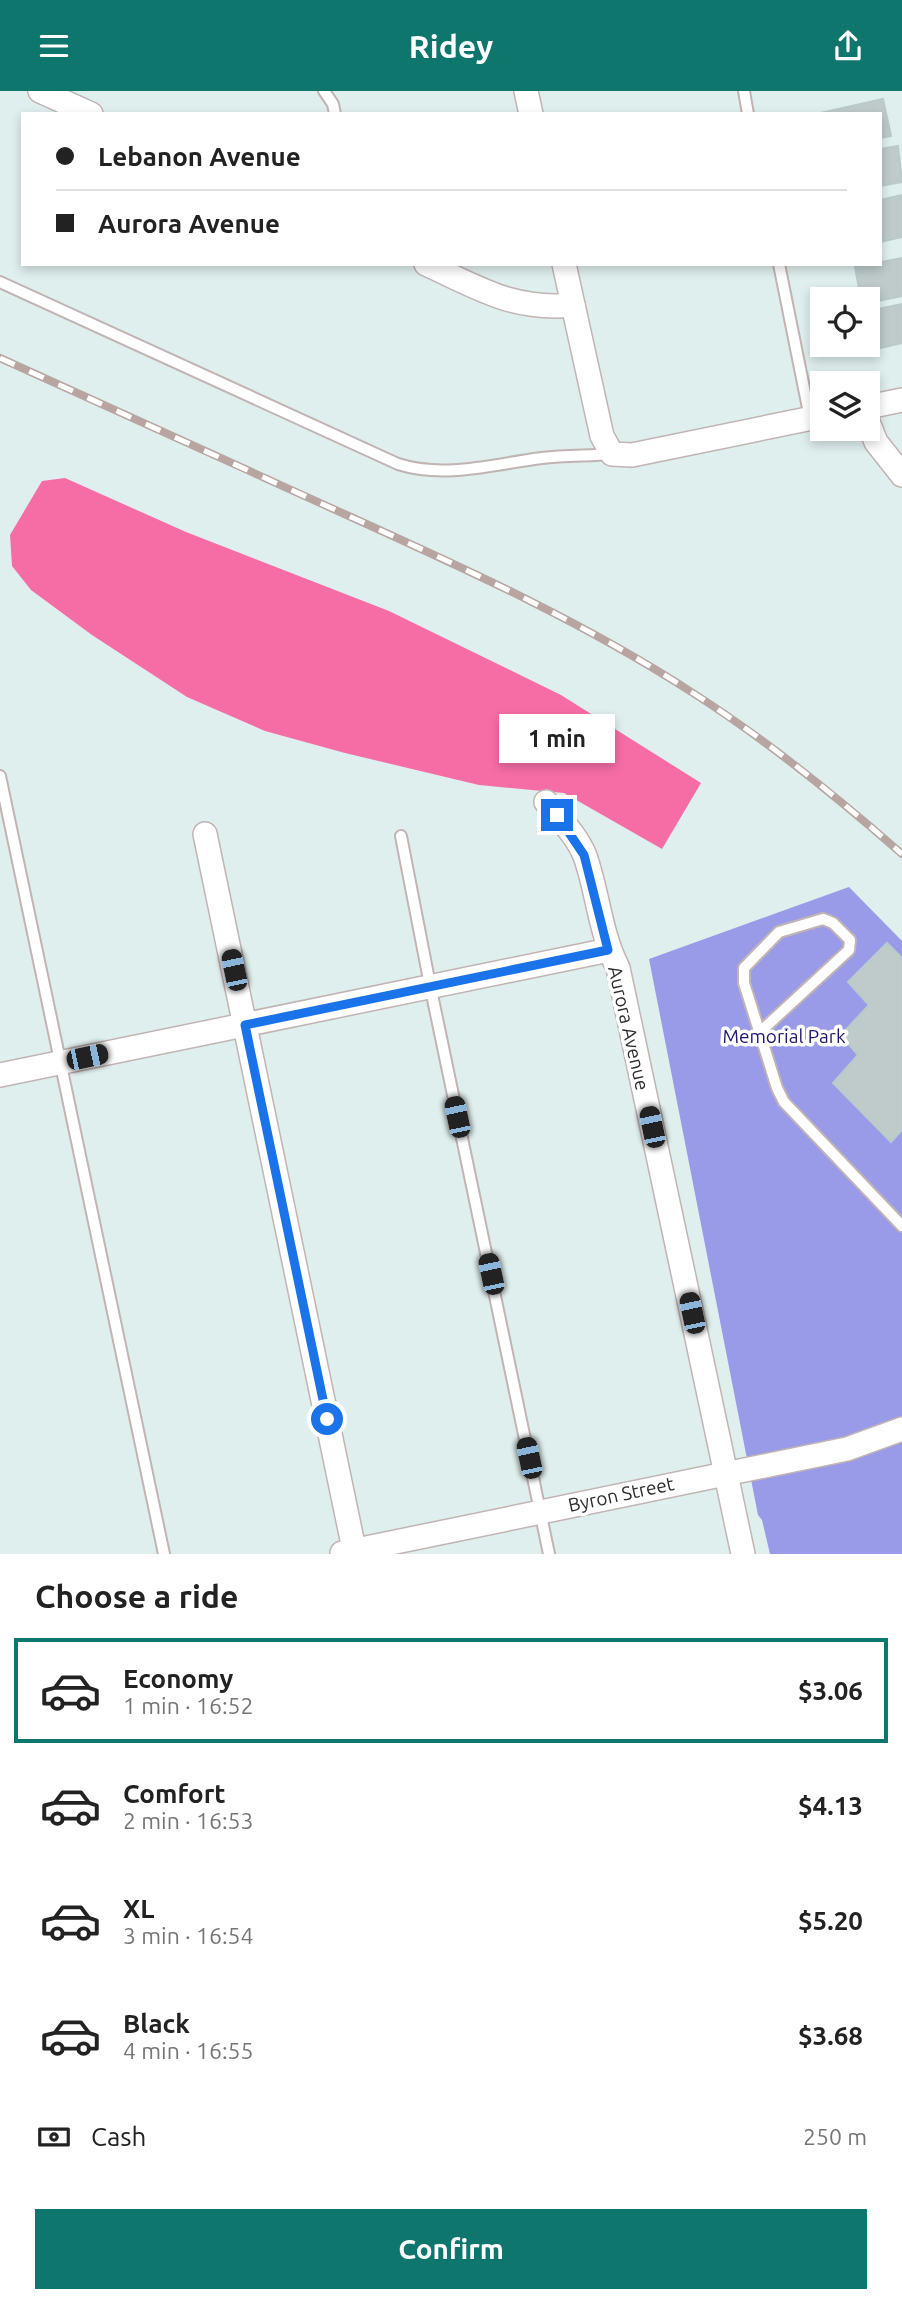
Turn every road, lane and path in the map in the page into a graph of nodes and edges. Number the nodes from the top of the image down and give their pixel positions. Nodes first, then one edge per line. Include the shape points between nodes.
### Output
1 (40, 91) edge
2 (324, 91) edge
3 (526, 91) edge
4 (744, 91) edge
5 (87, 112) edge
6 (335, 112) edge
7 (531, 112) edge
8 (748, 112) edge
9 (430, 266) edge
10 (564, 266) edge
11 (779, 266) edge
12 (0, 282) edge
13 (573, 305) junction
14 (810, 392) edge
15 (902, 400) edge
16 (880, 405) edge
17 (810, 418) edge
18 (876, 441) edge
19 (612, 454) junction
20 (902, 475) edge
21 (0, 776) edge
22 (546, 802) dead end
23 (205, 834) dead end
24 (401, 836) dead end
25 (608, 950) junction
26 (430, 985) junction
27 (245, 1025) junction
28 (761, 1031) junction
29 (61, 1062) junction
30 (0, 1075) edge
31 (900, 1220) edge
32 (902, 1429) edge
33 (726, 1473) junction
34 (540, 1511) junction
35 (350, 1553) edge
36 (164, 1554) edge
37 (550, 1554) edge
38 (743, 1554) edge

1 - 5 street
2 - 6 lane
3 - 7 street
4 - 8 lane
9 - 13 street via 509,302 543,308
10 - 13 street
11 - 14 lane
12 - 19 lane via 420,471
13 - 19 street via 602,436
15 - 16 street
17 - 19 street via 632,455
18 - 20 street
21 - 29 lane
22 - 25 street, Aurora Avenue via 584,855
23 - 27 street
24 - 26 lane
25 - 26 street
25 - 33 street, Aurora Avenue via 618,968
26 - 27 street
26 - 34 lane
27 - 29 street
27 - 35 street
28 - 28 lane via 744,983 744,968 779,932 823,919 833,923 850,940 849,950
28 - 31 lane via 784,1102
29 - 30 street
29 - 36 lane
32 - 33 street, Byron Street via 847,1449
33 - 34 street, Byron Street
33 - 38 street, Aurora Avenue
34 - 35 street, Byron Street
34 - 37 lane

